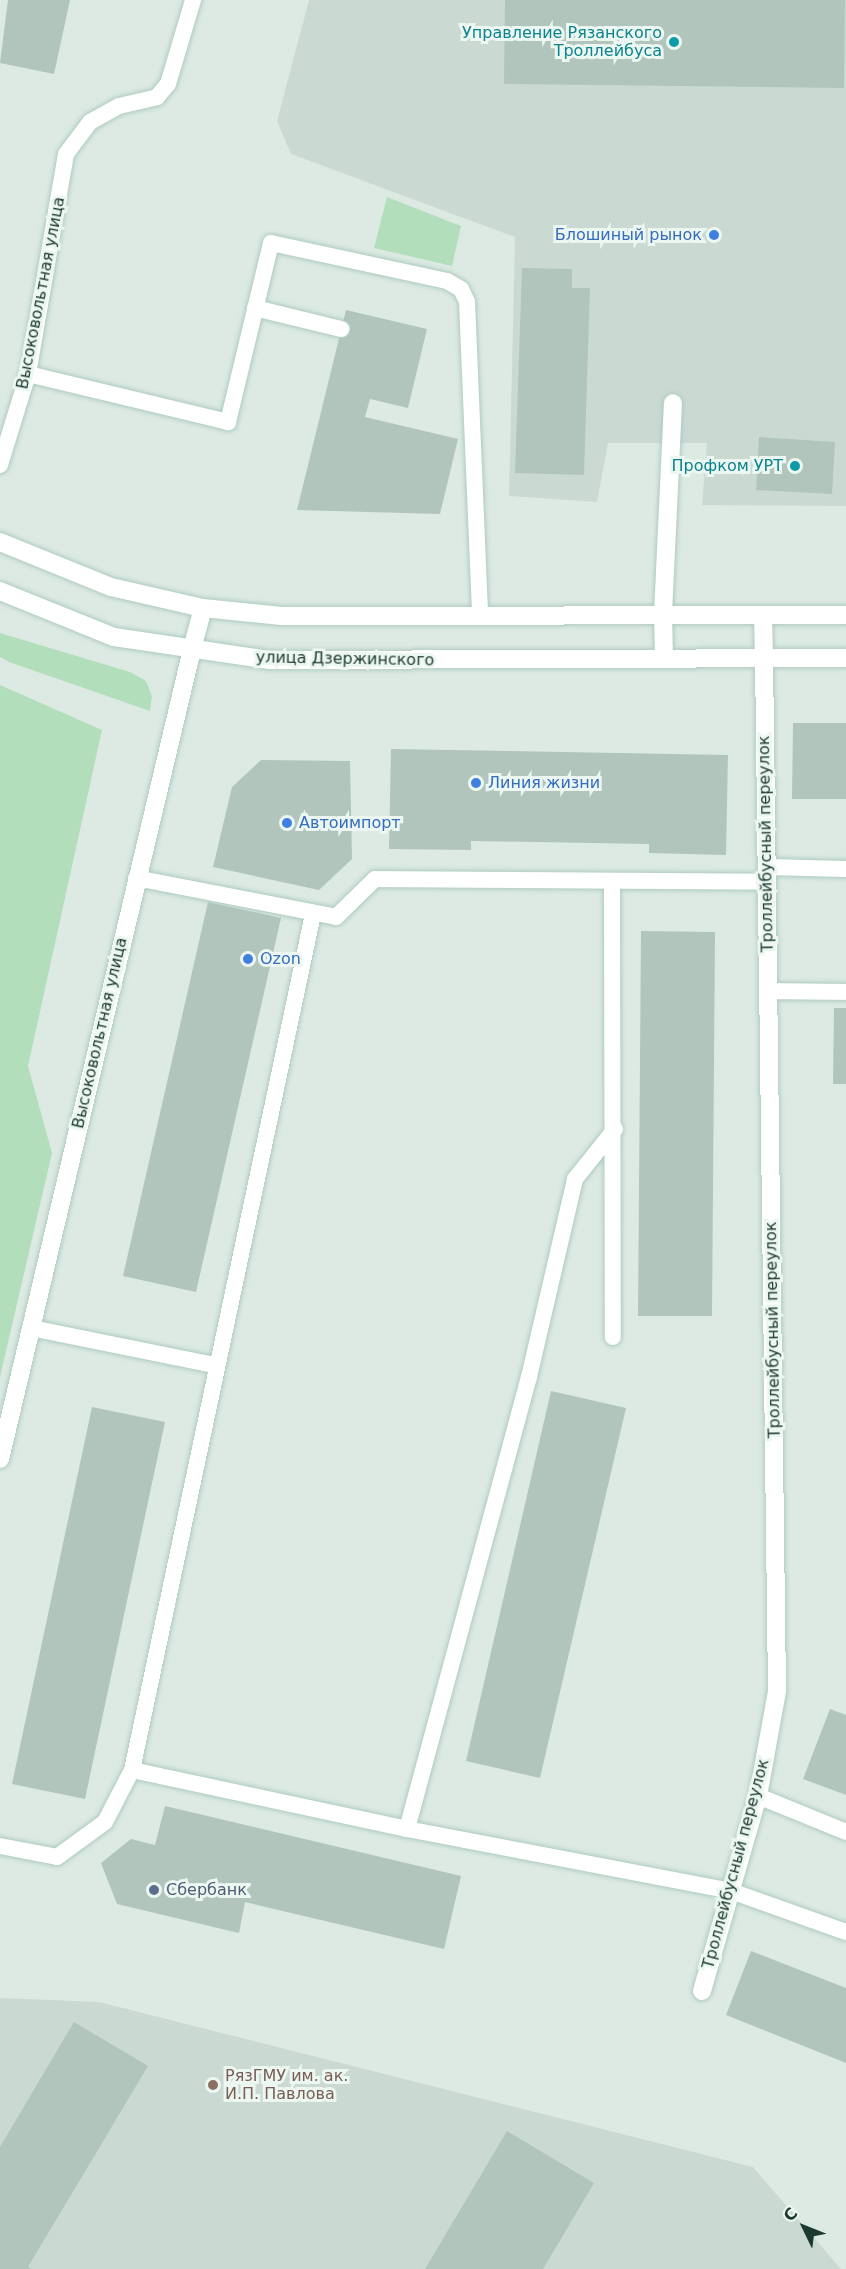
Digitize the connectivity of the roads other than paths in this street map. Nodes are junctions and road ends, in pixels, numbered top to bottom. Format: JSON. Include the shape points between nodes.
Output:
{"nodes":[{"id":1,"x":193,"y":0,"type":"edge"},
{"id":2,"x":255,"y":308,"type":"junction"},
{"id":3,"x":341,"y":329,"type":"dead end"},
{"id":4,"x":28,"y":374,"type":"junction"},
{"id":5,"x":673,"y":402,"type":"dead end"},
{"id":6,"x":0,"y":465,"type":"edge"},
{"id":7,"x":0,"y":542,"type":"edge"},
{"id":8,"x":0,"y":591,"type":"edge"},
{"id":9,"x":203,"y":608,"type":"junction"},
{"id":10,"x":663,"y":614,"type":"junction"},
{"id":11,"x":480,"y":615,"type":"junction"},
{"id":12,"x":763,"y":615,"type":"junction"},
{"id":13,"x":846,"y":615,"type":"edge"},
{"id":14,"x":192,"y":650,"type":"junction"},
{"id":15,"x":664,"y":657,"type":"junction"},
{"id":16,"x":846,"y":658,"type":"edge"},
{"id":17,"x":764,"y":659,"type":"junction"},
{"id":18,"x":846,"y":868,"type":"edge"},
{"id":19,"x":766,"y":874,"type":"junction"},
{"id":20,"x":136,"y":878,"type":"junction"},
{"id":21,"x":612,"y":884,"type":"junction"},
{"id":22,"x":313,"y":914,"type":"junction"},
{"id":23,"x":768,"y":991,"type":"junction"},
{"id":24,"x":846,"y":992,"type":"edge"},
{"id":25,"x":615,"y":1129,"type":"junction"},
{"id":26,"x":31,"y":1328,"type":"junction"},
{"id":27,"x":613,"y":1337,"type":"dead end"},
{"id":28,"x":214,"y":1365,"type":"junction"},
{"id":29,"x":0,"y":1459,"type":"edge"},
{"id":30,"x":132,"y":1770,"type":"junction"},
{"id":31,"x":758,"y":1796,"type":"junction"},
{"id":32,"x":407,"y":1829,"type":"junction"},
{"id":33,"x":846,"y":1832,"type":"edge"},
{"id":34,"x":0,"y":1846,"type":"edge"},
{"id":35,"x":728,"y":1890,"type":"junction"},
{"id":36,"x":846,"y":1932,"type":"edge"},
{"id":37,"x":702,"y":1991,"type":"dead end"}],
"edges":[{"from":1,"to":4,"type":"lane","name":"Высоковольтная улица","via":[[168,84],[157,97],[119,106],[90,122],[66,154]]},
{"from":2,"to":3,"type":"lane"},
{"from":2,"to":4,"type":"lane","via":[[228,422]]},
{"from":2,"to":11,"type":"lane","via":[[271,243],[447,281],[461,289],[467,302]]},
{"from":4,"to":6,"type":"lane","name":"Высоковольтная улица"},
{"from":5,"to":10,"type":"street"},
{"from":7,"to":9,"type":"street","via":[[111,587]]},
{"from":8,"to":14,"type":"street","name":"улица Дзержинского","via":[[114,637]]},
{"from":9,"to":11,"type":"street","via":[[282,616]]},
{"from":9,"to":14,"type":"street","name":"Высоковольтная улица"},
{"from":10,"to":11,"type":"street"},
{"from":10,"to":12,"type":"street"},
{"from":10,"to":15,"type":"street"},
{"from":12,"to":13,"type":"street"},
{"from":12,"to":17,"type":"street"},
{"from":14,"to":15,"type":"street","name":"улица Дзержинского","via":[[270,660]]},
{"from":14,"to":20,"type":"street","name":"Высоковольтная улица"},
{"from":15,"to":17,"type":"street","name":"улица Дзержинского"},
{"from":16,"to":17,"type":"street","name":"улица Дзержинского"},
{"from":17,"to":19,"type":"street","name":"Троллейбусный переулок"},
{"from":18,"to":19,"type":"lane"},
{"from":19,"to":21,"type":"lane"},
{"from":19,"to":23,"type":"street","name":"Троллейбусный переулок"},
{"from":20,"to":22,"type":"lane"},
{"from":20,"to":26,"type":"street","name":"Высоковольтная улица"},
{"from":21,"to":22,"type":"lane","via":[[375,879],[336,917]]},
{"from":21,"to":25,"type":"lane"},
{"from":22,"to":28,"type":"lane"},
{"from":23,"to":24,"type":"lane"},
{"from":23,"to":31,"type":"street","name":"Троллейбусный переулок","via":[[777,1691]]},
{"from":25,"to":27,"type":"lane"},
{"from":25,"to":32,"type":"lane","via":[[575,1179],[529,1377]]},
{"from":26,"to":28,"type":"lane"},
{"from":26,"to":29,"type":"street","name":"Высоковольтная улица"},
{"from":28,"to":30,"type":"lane"},
{"from":30,"to":32,"type":"lane"},
{"from":30,"to":34,"type":"lane","via":[[105,1822],[57,1857]]},
{"from":31,"to":33,"type":"lane"},
{"from":31,"to":35,"type":"street","name":"Троллейбусный переулок"},
{"from":32,"to":35,"type":"lane"},
{"from":35,"to":36,"type":"lane"},
{"from":35,"to":37,"type":"street","name":"Троллейбусный переулок"}]}
